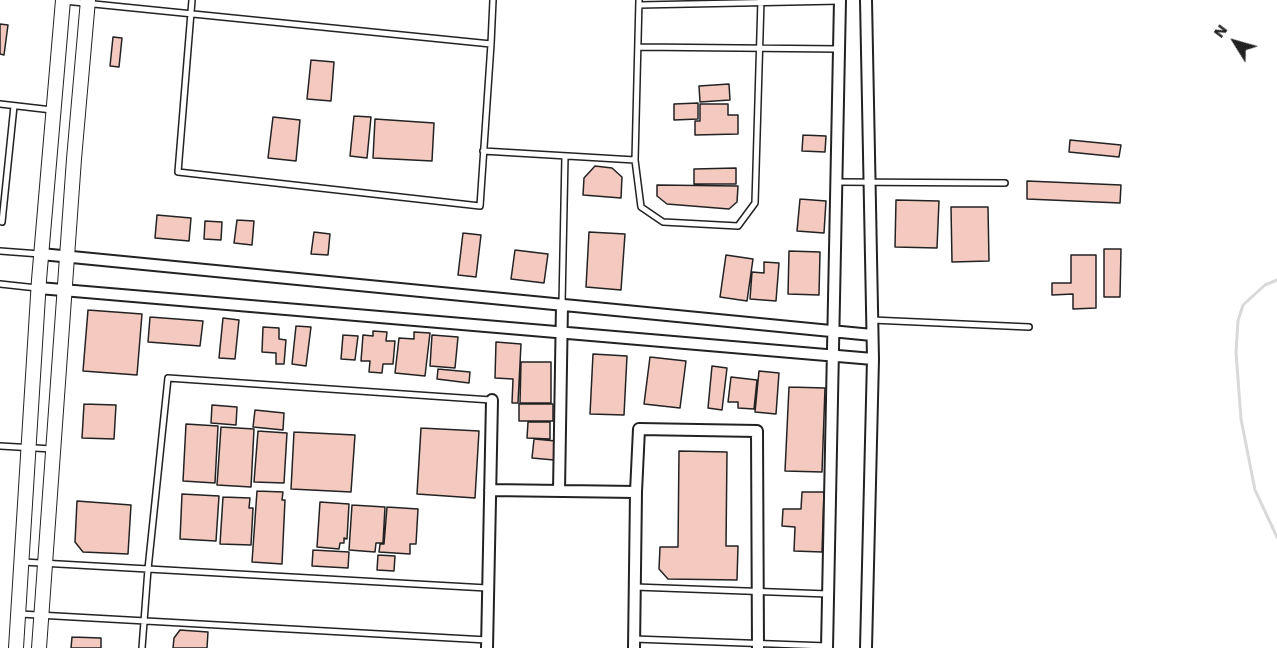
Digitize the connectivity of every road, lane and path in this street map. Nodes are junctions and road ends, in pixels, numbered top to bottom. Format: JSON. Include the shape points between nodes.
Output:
{"nodes":[{"id":1,"x":63,"y":0,"type":"edge"},
{"id":2,"x":192,"y":0,"type":"edge"},
{"id":3,"x":493,"y":0,"type":"edge"},
{"id":4,"x":866,"y":0,"type":"edge"},
{"id":5,"x":87,"y":1,"type":"edge"},
{"id":6,"x":761,"y":1,"type":"edge"},
{"id":7,"x":840,"y":1,"type":"edge"},
{"id":8,"x":639,"y":2,"type":"edge"},
{"id":9,"x":190,"y":13,"type":"junction"},
{"id":10,"x":490,"y":44,"type":"junction"},
{"id":11,"x":638,"y":47,"type":"junction"},
{"id":12,"x":759,"y":48,"type":"junction"},
{"id":13,"x":839,"y":48,"type":"junction"},
{"id":14,"x":0,"y":104,"type":"edge"},
{"id":15,"x":14,"y":106,"type":"junction"},
{"id":16,"x":53,"y":110,"type":"junction"},
{"id":17,"x":483,"y":151,"type":"junction"},
{"id":18,"x":565,"y":156,"type":"junction"},
{"id":19,"x":635,"y":160,"type":"junction"},
{"id":20,"x":836,"y":182,"type":"junction"},
{"id":21,"x":870,"y":182,"type":"junction"},
{"id":22,"x":1005,"y":183,"type":"dead end"},
{"id":23,"x":2,"y":222,"type":"dead end"},
{"id":24,"x":0,"y":251,"type":"edge"},
{"id":25,"x":41,"y":254,"type":"junction"},
{"id":26,"x":68,"y":256,"type":"junction"},
{"id":27,"x":0,"y":284,"type":"edge"},
{"id":28,"x":39,"y":288,"type":"junction"},
{"id":29,"x":65,"y":290,"type":"junction"},
{"id":30,"x":561,"y":304,"type":"junction"},
{"id":31,"x":872,"y":320,"type":"junction"},
{"id":32,"x":1029,"y":327,"type":"dead end"},
{"id":33,"x":833,"y":330,"type":"junction"},
{"id":34,"x":561,"y":333,"type":"junction"},
{"id":35,"x":872,"y":335,"type":"junction"},
{"id":36,"x":833,"y":356,"type":"junction"},
{"id":37,"x":873,"y":359,"type":"junction"},
{"id":38,"x":492,"y":400,"type":"joint"},
{"id":39,"x":0,"y":446,"type":"edge"},
{"id":40,"x":29,"y":448,"type":"junction"},
{"id":41,"x":54,"y":449,"type":"junction"},
{"id":42,"x":490,"y":490,"type":"junction"},
{"id":43,"x":560,"y":490,"type":"junction"},
{"id":44,"x":636,"y":492,"type":"junction"},
{"id":45,"x":22,"y":562,"type":"junction"},
{"id":46,"x":45,"y":563,"type":"junction"},
{"id":47,"x":148,"y":569,"type":"junction"},
{"id":48,"x":635,"y":587,"type":"junction"},
{"id":49,"x":488,"y":588,"type":"junction"},
{"id":50,"x":758,"y":591,"type":"junction"},
{"id":51,"x":828,"y":594,"type":"junction"},
{"id":52,"x":18,"y":614,"type":"junction"},
{"id":53,"x":42,"y":615,"type":"junction"},
{"id":54,"x":144,"y":621,"type":"junction"},
{"id":55,"x":487,"y":644,"type":"edge"},
{"id":56,"x":634,"y":644,"type":"edge"},
{"id":57,"x":758,"y":646,"type":"edge"},
{"id":58,"x":827,"y":647,"type":"edge"},
{"id":59,"x":16,"y":648,"type":"edge"},
{"id":60,"x":39,"y":648,"type":"edge"},
{"id":61,"x":142,"y":648,"type":"edge"},
{"id":62,"x":866,"y":648,"type":"edge"}],
"edges":[{"from":1,"to":5,"type":"lane"},
{"from":1,"to":16,"type":"street"},
{"from":2,"to":9,"type":"lane"},
{"from":3,"to":10,"type":"lane"},
{"from":4,"to":21,"type":"street"},
{"from":5,"to":9,"type":"lane"},
{"from":5,"to":26,"type":"street"},
{"from":6,"to":7,"type":"lane"},
{"from":6,"to":8,"type":"lane"},
{"from":6,"to":12,"type":"lane"},
{"from":7,"to":13,"type":"street"},
{"from":8,"to":11,"type":"lane"},
{"from":9,"to":10,"type":"lane"},
{"from":9,"to":17,"type":"lane","via":[[178,172],[480,206]]},
{"from":10,"to":17,"type":"lane"},
{"from":11,"to":12,"type":"lane"},
{"from":11,"to":19,"type":"lane"},
{"from":12,"to":13,"type":"lane"},
{"from":12,"to":19,"type":"lane","via":[[755,203],[738,226],[663,222],[641,207]]},
{"from":13,"to":20,"type":"street"},
{"from":14,"to":15,"type":"lane"},
{"from":15,"to":16,"type":"lane"},
{"from":15,"to":23,"type":"lane"},
{"from":16,"to":25,"type":"street"},
{"from":17,"to":18,"type":"lane"},
{"from":18,"to":19,"type":"lane"},
{"from":18,"to":30,"type":"lane"},
{"from":20,"to":21,"type":"lane"},
{"from":20,"to":33,"type":"street"},
{"from":21,"to":22,"type":"lane"},
{"from":21,"to":31,"type":"street"},
{"from":24,"to":25,"type":"lane"},
{"from":25,"to":26,"type":"street"},
{"from":25,"to":28,"type":"street"},
{"from":26,"to":29,"type":"street"},
{"from":26,"to":30,"type":"street"},
{"from":27,"to":28,"type":"lane"},
{"from":28,"to":29,"type":"street"},
{"from":28,"to":40,"type":"street"},
{"from":29,"to":34,"type":"street"},
{"from":29,"to":41,"type":"street"},
{"from":30,"to":33,"type":"street"},
{"from":30,"to":34,"type":"street"},
{"from":31,"to":32,"type":"lane"},
{"from":31,"to":35,"type":"street"},
{"from":33,"to":35,"type":"street"},
{"from":33,"to":36,"type":"street"},
{"from":34,"to":36,"type":"street"},
{"from":34,"to":43,"type":"street"},
{"from":35,"to":37,"type":"street"},
{"from":36,"to":37,"type":"street"},
{"from":36,"to":51,"type":"street"},
{"from":37,"to":62,"type":"street"},
{"from":38,"to":42,"type":"street"},
{"from":38,"to":47,"type":"lane","via":[[168,378]]},
{"from":39,"to":40,"type":"lane"},
{"from":40,"to":41,"type":"lane"},
{"from":40,"to":45,"type":"street"},
{"from":41,"to":46,"type":"street"},
{"from":42,"to":43,"type":"street"},
{"from":42,"to":49,"type":"street"},
{"from":43,"to":44,"type":"street"},
{"from":44,"to":48,"type":"street"},
{"from":44,"to":50,"type":"street","via":[[639,429],[758,431]]},
{"from":45,"to":46,"type":"lane"},
{"from":45,"to":52,"type":"street"},
{"from":46,"to":47,"type":"lane"},
{"from":46,"to":53,"type":"street"},
{"from":47,"to":49,"type":"lane"},
{"from":47,"to":54,"type":"lane"},
{"from":48,"to":50,"type":"lane"},
{"from":48,"to":56,"type":"street"},
{"from":49,"to":55,"type":"street"},
{"from":50,"to":51,"type":"lane"},
{"from":50,"to":57,"type":"street"},
{"from":51,"to":58,"type":"street"},
{"from":52,"to":53,"type":"lane"},
{"from":52,"to":59,"type":"street"},
{"from":53,"to":54,"type":"lane"},
{"from":53,"to":60,"type":"street"},
{"from":54,"to":55,"type":"lane"},
{"from":54,"to":61,"type":"lane"},
{"from":56,"to":57,"type":"lane"},
{"from":57,"to":58,"type":"lane"}]}
